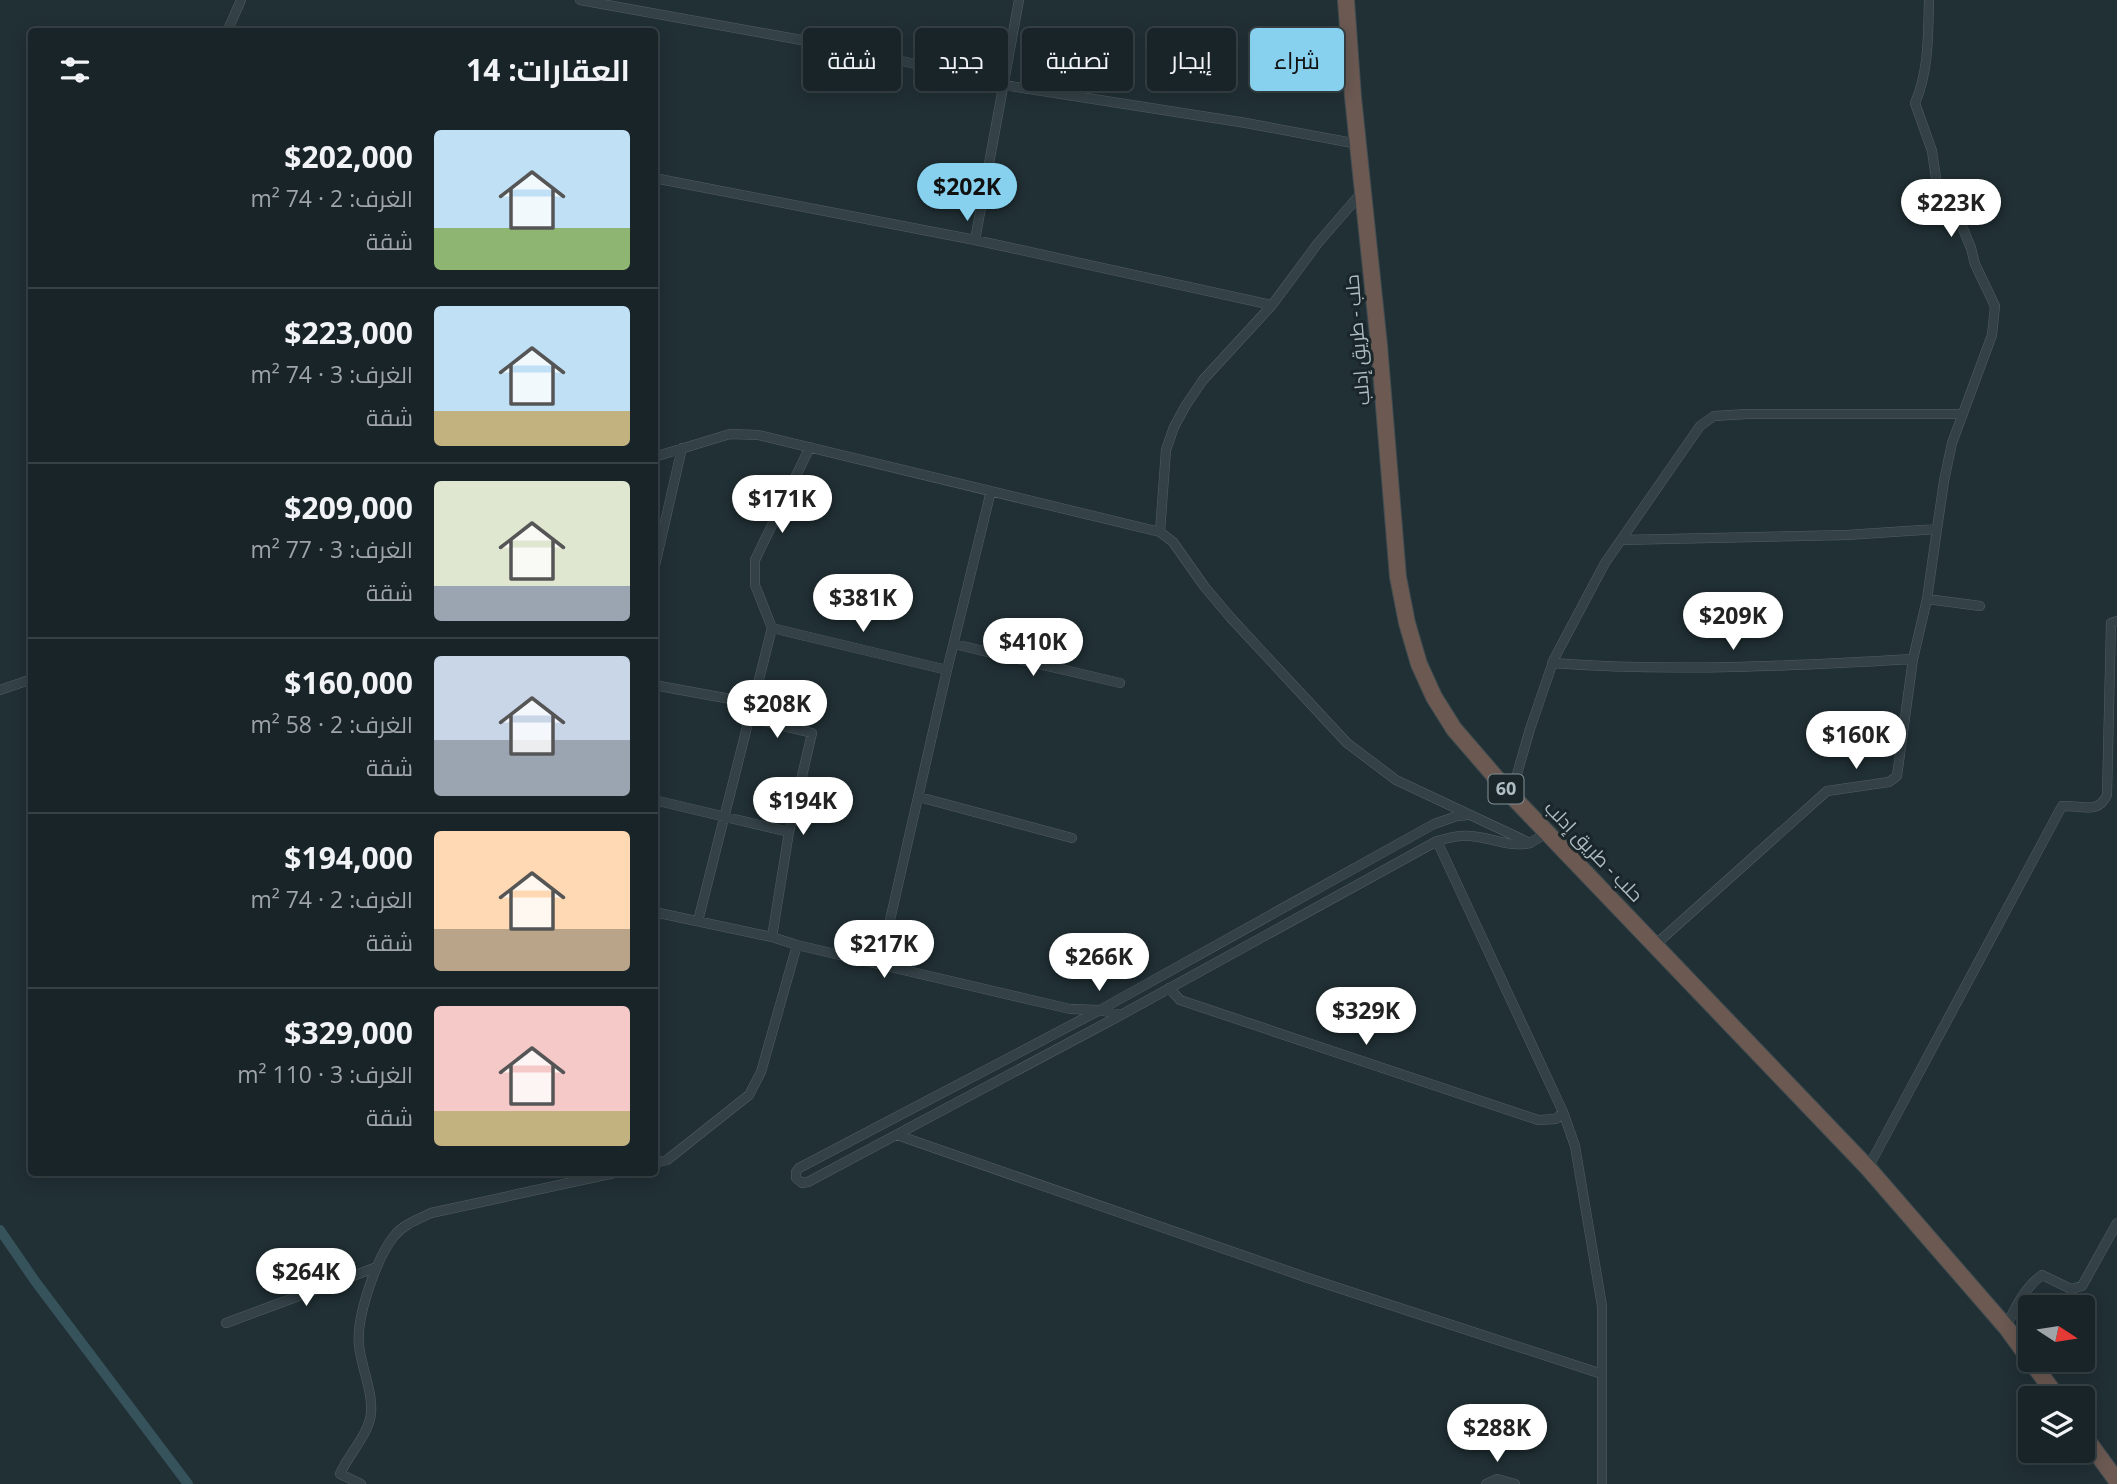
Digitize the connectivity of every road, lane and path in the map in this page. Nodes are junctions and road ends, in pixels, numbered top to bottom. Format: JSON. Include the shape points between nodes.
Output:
{"nodes":[{"id":1,"x":241,"y":0,"type":"edge"},
{"id":2,"x":580,"y":0,"type":"edge"},
{"id":3,"x":1019,"y":0,"type":"edge"},
{"id":4,"x":1346,"y":0,"type":"edge"},
{"id":5,"x":1929,"y":0,"type":"edge"},
{"id":6,"x":229,"y":28,"type":"edge"},
{"id":7,"x":1008,"y":62,"type":"edge"},
{"id":8,"x":915,"y":65,"type":"edge"},
{"id":9,"x":1008,"y":86,"type":"edge"},
{"id":10,"x":1003,"y":91,"type":"edge"},
{"id":11,"x":1358,"y":144,"type":"junction"},
{"id":12,"x":658,"y":179,"type":"edge"},
{"id":13,"x":1363,"y":191,"type":"junction"},
{"id":14,"x":975,"y":240,"type":"junction"},
{"id":15,"x":1272,"y":305,"type":"junction"},
{"id":16,"x":1963,"y":414,"type":"junction"},
{"id":17,"x":810,"y":447,"type":"junction"},
{"id":18,"x":682,"y":448,"type":"junction"},
{"id":19,"x":658,"y":456,"type":"edge"},
{"id":20,"x":991,"y":491,"type":"junction"},
{"id":21,"x":1937,"y":529,"type":"junction"},
{"id":22,"x":1160,"y":531,"type":"junction"},
{"id":23,"x":1621,"y":540,"type":"junction"},
{"id":24,"x":658,"y":553,"type":"edge"},
{"id":25,"x":1927,"y":599,"type":"junction"},
{"id":26,"x":1980,"y":606,"type":"dead end"},
{"id":27,"x":2117,"y":621,"type":"edge"},
{"id":28,"x":772,"y":628,"type":"junction"},
{"id":29,"x":954,"y":643,"type":"junction"},
{"id":30,"x":1913,"y":659,"type":"junction"},
{"id":31,"x":1552,"y":663,"type":"junction"},
{"id":32,"x":947,"y":670,"type":"junction"},
{"id":33,"x":28,"y":680,"type":"edge"},
{"id":34,"x":1120,"y":683,"type":"dead end"},
{"id":35,"x":658,"y":686,"type":"edge"},
{"id":36,"x":0,"y":690,"type":"edge"},
{"id":37,"x":752,"y":703,"type":"junction"},
{"id":38,"x":750,"y":718,"type":"junction"},
{"id":39,"x":1511,"y":795,"type":"junction"},
{"id":40,"x":919,"y":797,"type":"junction"},
{"id":41,"x":658,"y":801,"type":"edge"},
{"id":42,"x":1468,"y":815,"type":"junction"},
{"id":43,"x":724,"y":817,"type":"junction"},
{"id":44,"x":789,"y":832,"type":"junction"},
{"id":45,"x":1546,"y":833,"type":"junction"},
{"id":46,"x":1072,"y":838,"type":"dead end"},
{"id":47,"x":1437,"y":841,"type":"junction"},
{"id":48,"x":1530,"y":843,"type":"junction"},
{"id":49,"x":658,"y":913,"type":"edge"},
{"id":50,"x":698,"y":921,"type":"junction"},
{"id":51,"x":772,"y":937,"type":"junction"},
{"id":52,"x":797,"y":945,"type":"junction"},
{"id":53,"x":1655,"y":945,"type":"junction"},
{"id":54,"x":880,"y":964,"type":"junction"},
{"id":55,"x":1169,"y":988,"type":"junction"},
{"id":56,"x":1100,"y":1010,"type":"junction"},
{"id":57,"x":1121,"y":1015,"type":"junction"},
{"id":58,"x":1563,"y":1112,"type":"junction"},
{"id":59,"x":897,"y":1135,"type":"junction"},
{"id":60,"x":658,"y":1162,"type":"edge"},
{"id":61,"x":1868,"y":1168,"type":"junction"},
{"id":62,"x":601,"y":1176,"type":"edge"},
{"id":63,"x":2117,"y":1223,"type":"edge"},
{"id":64,"x":377,"y":1267,"type":"junction"},
{"id":65,"x":226,"y":1322,"type":"dead end"},
{"id":66,"x":2006,"y":1327,"type":"junction"},
{"id":67,"x":1602,"y":1374,"type":"junction"},
{"id":68,"x":2049,"y":1386,"type":"edge"},
{"id":69,"x":2095,"y":1451,"type":"edge"},
{"id":70,"x":2117,"y":1481,"type":"edge"},
{"id":71,"x":361,"y":1484,"type":"edge"},
{"id":72,"x":1486,"y":1484,"type":"edge"},
{"id":73,"x":1515,"y":1484,"type":"edge"},
{"id":74,"x":1602,"y":1484,"type":"edge"}],
"edges":[{"from":1,"to":6,"type":"street"},
{"from":2,"to":8,"type":"street"},
{"from":3,"to":7,"type":"street"},
{"from":4,"to":11,"type":"highway","name":"حلب - طريق إدلب","number":"60"},
{"from":5,"to":16,"type":"street","via":[[1928,46],[1915,103],[1932,151],[1937,185],[1959,219],[1995,306],[1992,335]]},
{"from":9,"to":11,"type":"street"},
{"from":10,"to":14,"type":"street"},
{"from":11,"to":13,"type":"highway","name":"حلب - طريق إدلب","number":"60"},
{"from":12,"to":14,"type":"street"},
{"from":13,"to":15,"type":"street"},
{"from":13,"to":39,"type":"highway","name":"حلب - طريق إدلب","number":"60","via":[[1398,577],[1407,623],[1434,697],[1454,729]]},
{"from":14,"to":15,"type":"street"},
{"from":15,"to":22,"type":"street","via":[[1203,380],[1174,427],[1166,450]]},
{"from":16,"to":21,"type":"street","via":[[1952,443]]},
{"from":16,"to":23,"type":"street","via":[[1714,416],[1700,426]]},
{"from":17,"to":18,"type":"street","via":[[758,435],[730,434]]},
{"from":17,"to":20,"type":"street"},
{"from":17,"to":28,"type":"street","via":[[755,560],[755,585]]},
{"from":18,"to":19,"type":"street"},
{"from":18,"to":24,"type":"street"},
{"from":20,"to":22,"type":"street"},
{"from":20,"to":29,"type":"street"},
{"from":21,"to":23,"type":"street"},
{"from":21,"to":25,"type":"street"},
{"from":22,"to":42,"type":"street","via":[[1230,617],[1347,743],[1396,780]]},
{"from":23,"to":31,"type":"street"},
{"from":25,"to":26,"type":"street"},
{"from":25,"to":30,"type":"street"},
{"from":27,"to":61,"type":"street","via":[[2111,622],[2104,801],[2095,808],[2062,806]]},
{"from":28,"to":32,"type":"street"},
{"from":28,"to":37,"type":"street"},
{"from":29,"to":32,"type":"street"},
{"from":29,"to":34,"type":"street"},
{"from":30,"to":31,"type":"street","via":[[1696,668]]},
{"from":30,"to":53,"type":"street","via":[[1898,776],[1889,782],[1827,790]]},
{"from":31,"to":39,"type":"street"},
{"from":32,"to":40,"type":"street"},
{"from":33,"to":36,"type":"street"},
{"from":35,"to":37,"type":"street"},
{"from":37,"to":38,"type":"street"},
{"from":38,"to":43,"type":"street"},
{"from":38,"to":44,"type":"street","via":[[812,733]]},
{"from":39,"to":45,"type":"highway","name":"حلب - طريق إدلب","number":"60"},
{"from":40,"to":46,"type":"street"},
{"from":40,"to":54,"type":"street"},
{"from":41,"to":43,"type":"street"},
{"from":42,"to":48,"type":"street"},
{"from":42,"to":56,"type":"street","via":[[1434,824]]},
{"from":43,"to":44,"type":"street"},
{"from":43,"to":50,"type":"street"},
{"from":44,"to":51,"type":"street"},
{"from":45,"to":48,"type":"street"},
{"from":45,"to":53,"type":"highway","name":"حلب - طريق إدلب","number":"60"},
{"from":47,"to":48,"type":"street","via":[[1464,835]]},
{"from":47,"to":55,"type":"street"},
{"from":47,"to":58,"type":"street"},
{"from":49,"to":50,"type":"street"},
{"from":50,"to":51,"type":"street"},
{"from":51,"to":52,"type":"street"},
{"from":52,"to":54,"type":"street"},
{"from":52,"to":60,"type":"street","via":[[761,1072],[749,1095],[667,1160]]},
{"from":53,"to":61,"type":"highway","name":"حلب - طريق إدلب","number":"60"},
{"from":54,"to":56,"type":"street","via":[[1070,1009]]},
{"from":55,"to":57,"type":"street"},
{"from":55,"to":58,"type":"street","via":[[1180,1000],[1538,1120],[1556,1119]]},
{"from":56,"to":57,"type":"street"},
{"from":56,"to":59,"type":"street","via":[[799,1168],[796,1178],[808,1182]]},
{"from":57,"to":59,"type":"street"},
{"from":58,"to":67,"type":"street","via":[[1575,1146],[1601,1292]]},
{"from":59,"to":67,"type":"street"},
{"from":61,"to":66,"type":"highway","name":"حلب - طريق إدلب","number":"60"},
{"from":62,"to":64,"type":"street","via":[[431,1213],[397,1233]]},
{"from":63,"to":66,"type":"street","via":[[2082,1286],[2071,1289],[2042,1275],[2018,1301]]},
{"from":64,"to":65,"type":"street"},
{"from":64,"to":71,"type":"street","via":[[359,1329],[372,1410],[369,1427],[340,1474]]},
{"from":66,"to":68,"type":"highway","name":"حلب - طريق إدلب","number":"60"},
{"from":67,"to":74,"type":"street"},
{"from":69,"to":70,"type":"highway"},
{"from":72,"to":73,"type":"street","via":[[1497,1479]]}]}
